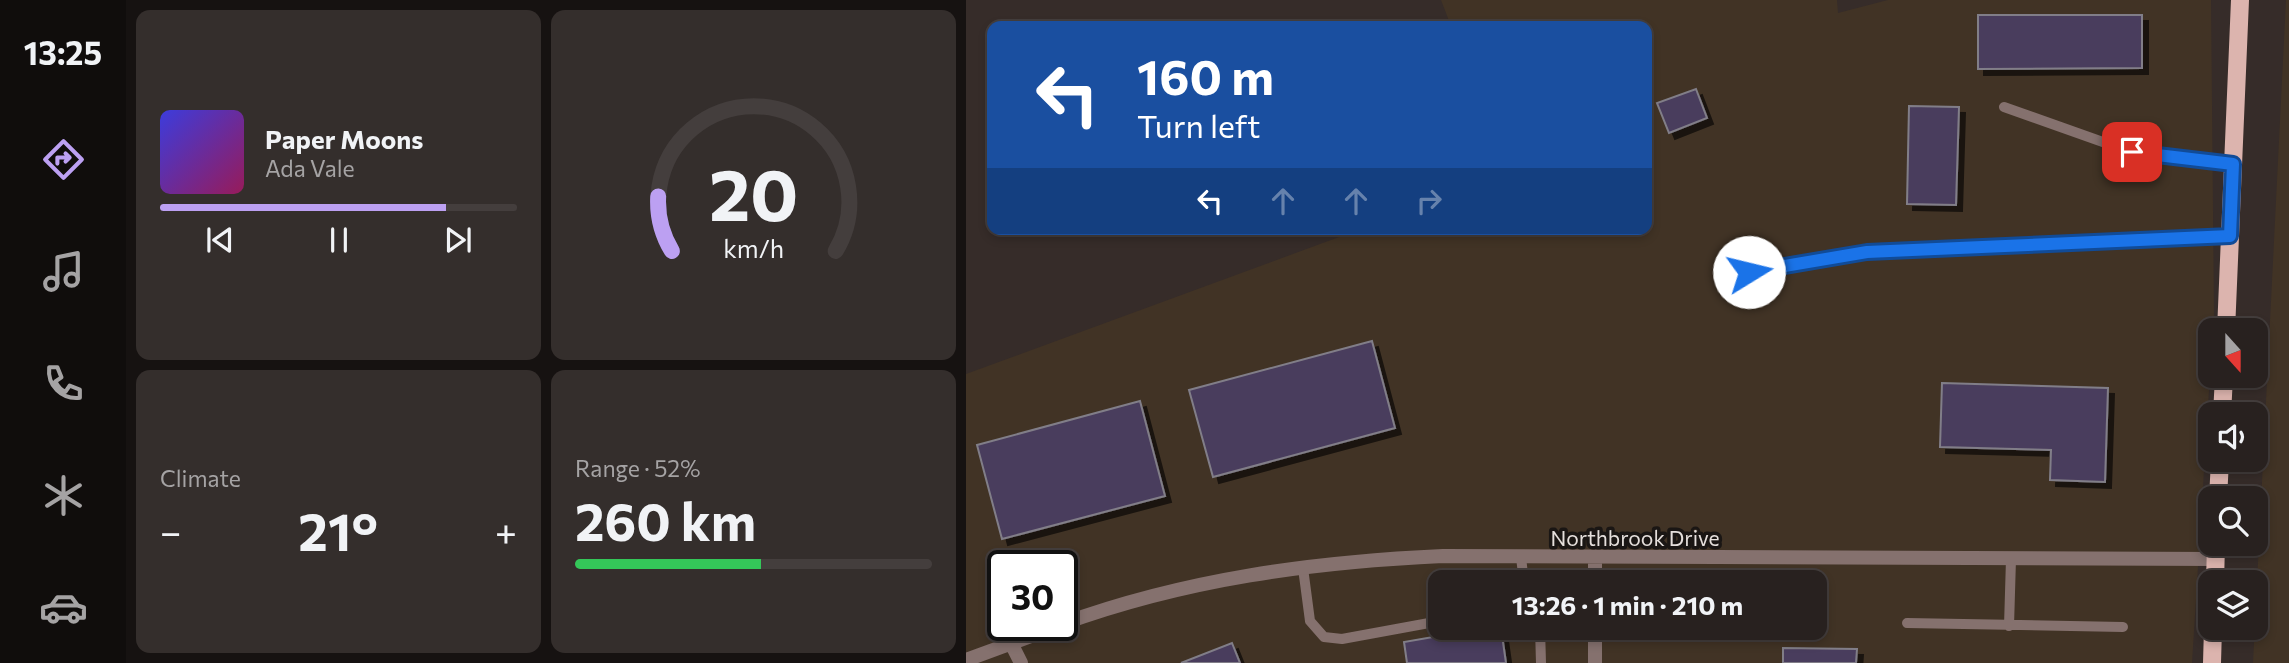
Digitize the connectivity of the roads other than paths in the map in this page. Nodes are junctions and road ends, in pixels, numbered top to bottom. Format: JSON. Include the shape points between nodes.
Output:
{"nodes":[{"id":1,"x":2241,"y":0,"type":"edge"},
{"id":2,"x":2004,"y":107,"type":"dead end"},
{"id":3,"x":2233,"y":164,"type":"junction"},
{"id":4,"x":2230,"y":236,"type":"junction"},
{"id":5,"x":1749,"y":272,"type":"dead end"},
{"id":6,"x":2227,"y":318,"type":"edge"},
{"id":7,"x":2198,"y":553,"type":"edge"},
{"id":8,"x":1521,"y":557,"type":"junction"},
{"id":9,"x":1595,"y":558,"type":"junction"},
{"id":10,"x":2011,"y":559,"type":"junction"},
{"id":11,"x":1303,"y":568,"type":"junction"},
{"id":12,"x":1522,"y":570,"type":"edge"},
{"id":13,"x":1595,"y":570,"type":"edge"},
{"id":14,"x":1078,"y":619,"type":"edge"},
{"id":15,"x":1906,"y":622,"type":"dead end"},
{"id":16,"x":1428,"y":623,"type":"edge"},
{"id":17,"x":2008,"y":626,"type":"junction"},
{"id":18,"x":2123,"y":627,"type":"dead end"},
{"id":19,"x":1540,"y":640,"type":"edge"},
{"id":20,"x":1595,"y":640,"type":"edge"},
{"id":21,"x":2213,"y":640,"type":"edge"},
{"id":22,"x":1017,"y":641,"type":"edge"},
{"id":23,"x":1012,"y":643,"type":"junction"},
{"id":24,"x":967,"y":658,"type":"edge"},
{"id":25,"x":1021,"y":663,"type":"edge"},
{"id":26,"x":1541,"y":663,"type":"edge"},
{"id":27,"x":1595,"y":663,"type":"edge"},
{"id":28,"x":2212,"y":663,"type":"edge"}],
"edges":[{"from":1,"to":3,"type":"main road"},
{"from":2,"to":3,"type":"lane","via":[[2132,152]]},
{"from":3,"to":4,"type":"main road"},
{"from":4,"to":5,"type":"street","via":[[1867,252]]},
{"from":4,"to":6,"type":"main road"},
{"from":7,"to":10,"type":"street","name":"Northbrook Drive"},
{"from":8,"to":9,"type":"street","name":"Northbrook Drive"},
{"from":8,"to":11,"type":"street","name":"Northbrook Drive","via":[[1373,559]]},
{"from":8,"to":12,"type":"lane"},
{"from":9,"to":10,"type":"street","name":"Northbrook Drive"},
{"from":9,"to":13,"type":"street"},
{"from":10,"to":17,"type":"lane"},
{"from":11,"to":14,"type":"street","name":"Northbrook Drive","via":[[1173,589]]},
{"from":11,"to":16,"type":"lane","via":[[1310,621],[1324,637],[1342,639]]},
{"from":15,"to":17,"type":"lane"},
{"from":17,"to":18,"type":"lane"},
{"from":19,"to":26,"type":"lane"},
{"from":20,"to":27,"type":"street"},
{"from":21,"to":28,"type":"main road"},
{"from":22,"to":23,"type":"street","name":"Northbrook Drive"},
{"from":23,"to":24,"type":"street","name":"Northbrook Drive"},
{"from":23,"to":25,"type":"street"}]}
